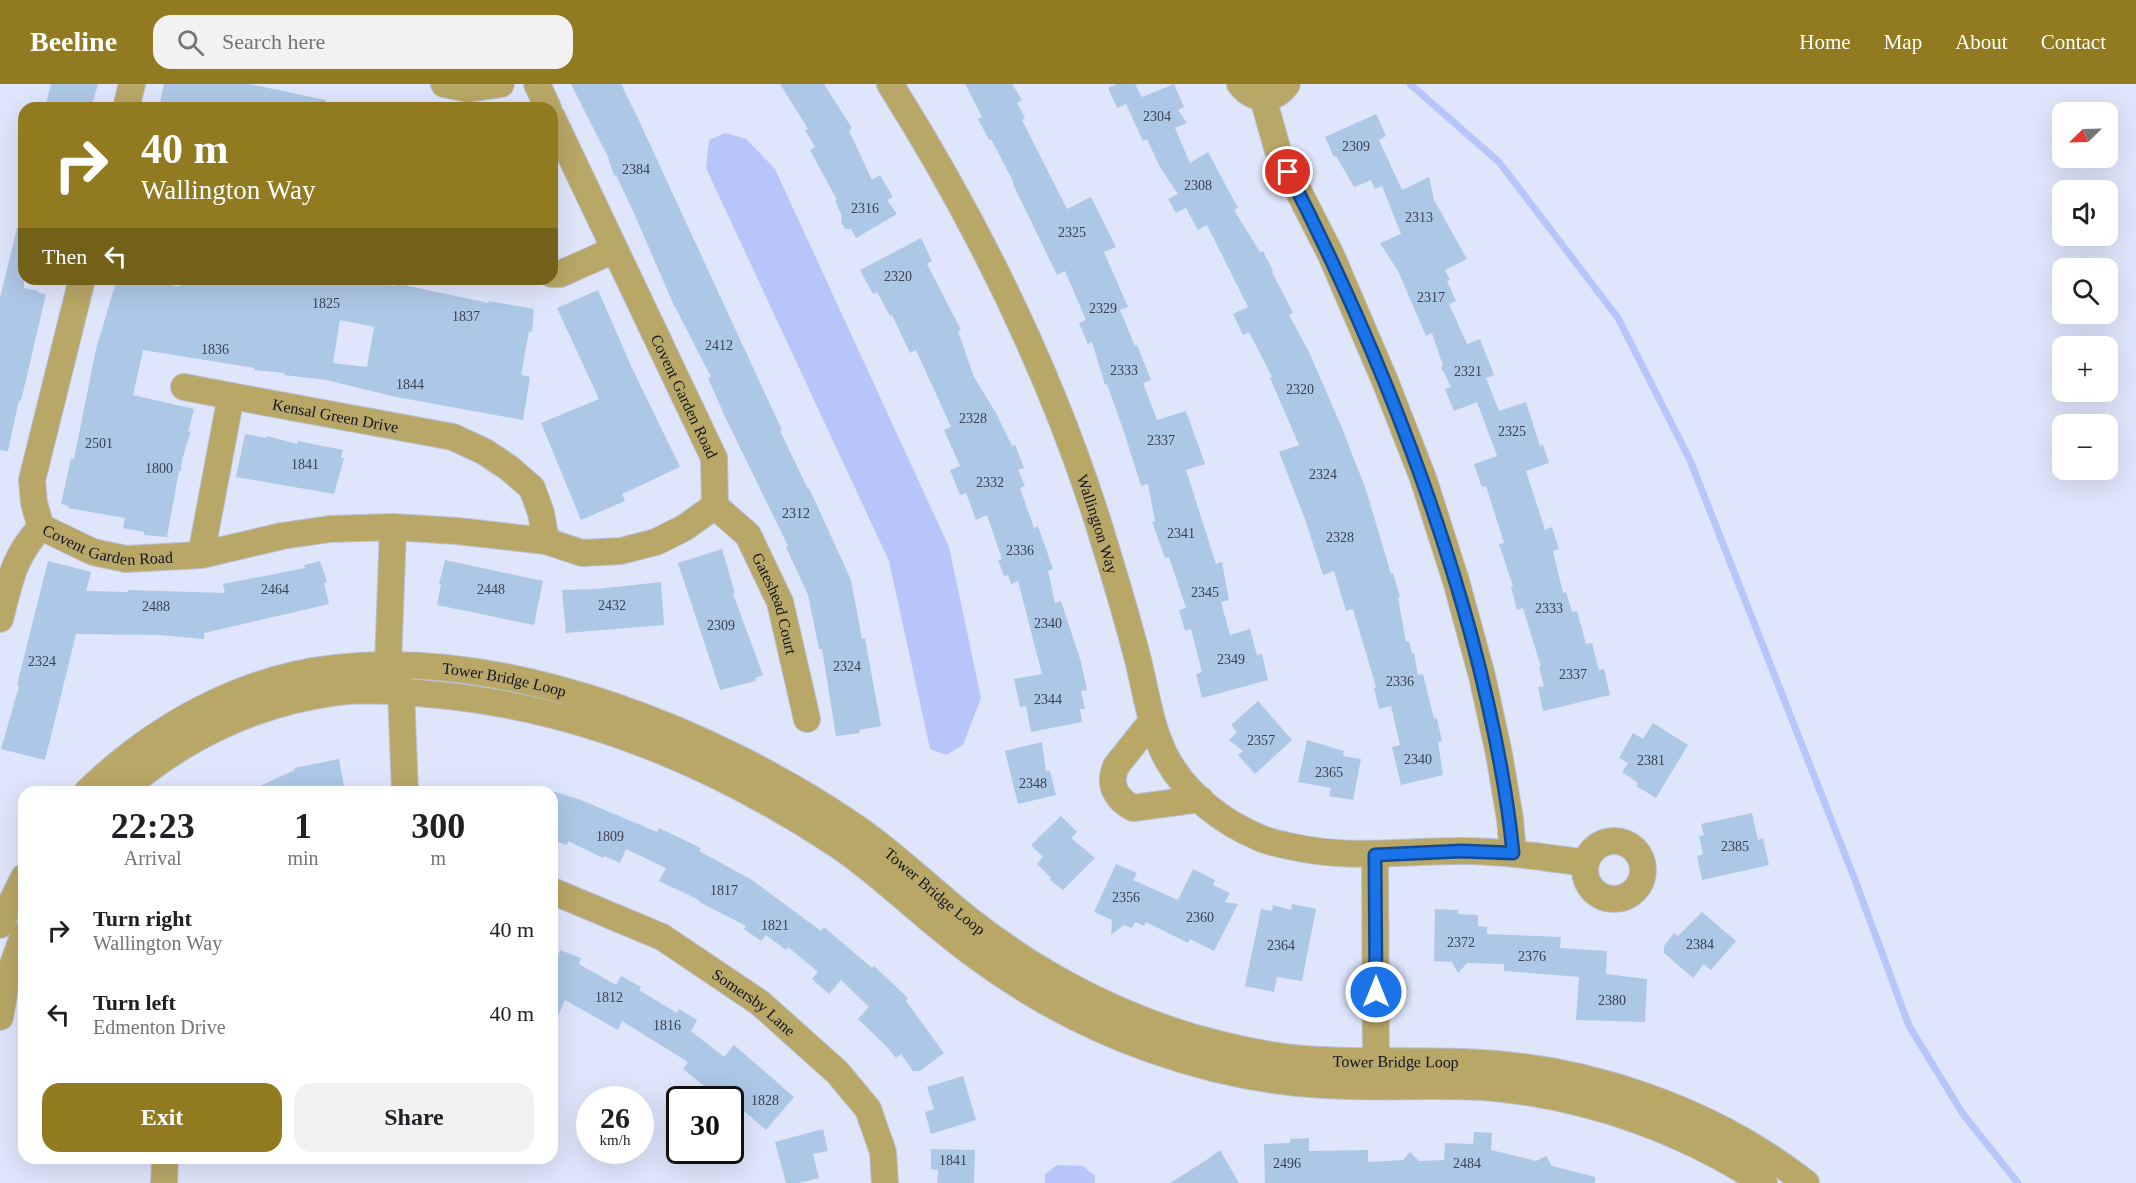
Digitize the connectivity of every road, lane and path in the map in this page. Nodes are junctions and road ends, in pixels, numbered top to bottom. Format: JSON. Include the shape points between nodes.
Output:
{"nodes":[{"id":1,"x":132,"y":84,"type":"edge"},
{"id":2,"x":444,"y":84,"type":"edge"},
{"id":3,"x":501,"y":84,"type":"edge"},
{"id":4,"x":537,"y":84,"type":"edge"},
{"id":5,"x":890,"y":84,"type":"edge"},
{"id":6,"x":1240,"y":84,"type":"edge"},
{"id":7,"x":1287,"y":84,"type":"edge"},
{"id":8,"x":1263,"y":98,"type":"junction"},
{"id":9,"x":128,"y":102,"type":"edge"},
{"id":10,"x":545,"y":102,"type":"edge"},
{"id":11,"x":558,"y":130,"type":"edge"},
{"id":12,"x":614,"y":250,"type":"junction"},
{"id":13,"x":558,"y":274,"type":"edge"},
{"id":14,"x":81,"y":285,"type":"edge"},
{"id":15,"x":184,"y":387,"type":"dead end"},
{"id":16,"x":231,"y":396,"type":"junction"},
{"id":17,"x":715,"y":506,"type":"junction"},
{"id":18,"x":41,"y":527,"type":"junction"},
{"id":19,"x":393,"y":527,"type":"junction"},
{"id":20,"x":546,"y":541,"type":"junction"},
{"id":21,"x":201,"y":555,"type":"junction"},
{"id":22,"x":0,"y":619,"type":"edge"},
{"id":23,"x":388,"y":664,"type":"junction"},
{"id":24,"x":401,"y":692,"type":"junction"},
{"id":25,"x":807,"y":718,"type":"dead end"},
{"id":26,"x":1152,"y":721,"type":"junction"},
{"id":27,"x":94,"y":786,"type":"edge"},
{"id":28,"x":128,"y":786,"type":"edge"},
{"id":29,"x":405,"y":786,"type":"edge"},
{"id":30,"x":1200,"y":800,"type":"junction"},
{"id":31,"x":1513,"y":853,"type":"junction"},
{"id":32,"x":1375,"y":855,"type":"junction"},
{"id":33,"x":1585,"y":863,"type":"dead end"},
{"id":34,"x":18,"y":889,"type":"edge"},
{"id":35,"x":558,"y":894,"type":"edge"},
{"id":36,"x":0,"y":926,"type":"edge"},
{"id":37,"x":18,"y":950,"type":"edge"},
{"id":38,"x":0,"y":1017,"type":"edge"},
{"id":39,"x":1377,"y":1060,"type":"junction"},
{"id":40,"x":1376,"y":1086,"type":"junction"},
{"id":41,"x":165,"y":1164,"type":"edge"},
{"id":42,"x":164,"y":1183,"type":"edge"},
{"id":43,"x":885,"y":1183,"type":"edge"},
{"id":44,"x":1764,"y":1183,"type":"edge"},
{"id":45,"x":1806,"y":1183,"type":"edge"}],
"edges":[{"from":1,"to":9,"type":"street"},
{"from":2,"to":3,"type":"street","via":[[468,88]]},
{"from":4,"to":10,"type":"street"},
{"from":5,"to":26,"type":"street","name":"Wallington Way","via":[[976,233],[1064,426],[1130,628]]},
{"from":6,"to":8,"type":"street","via":[[1247,92]]},
{"from":7,"to":8,"type":"street","via":[[1280,92]]},
{"from":8,"to":31,"type":"street","via":[[1278,151],[1330,255],[1423,478],[1482,676],[1501,765]]},
{"from":11,"to":12,"type":"street","name":"Covent Garden Road"},
{"from":12,"to":13,"type":"street"},
{"from":12,"to":17,"type":"street","name":"Covent Garden Road","via":[[714,458]]},
{"from":14,"to":18,"type":"street","name":"Covent Garden Road","via":[[32,480]]},
{"from":15,"to":16,"type":"street","name":"Kensal Green Drive"},
{"from":16,"to":20,"type":"street","name":"Kensal Green Drive","via":[[464,442],[532,488]]},
{"from":16,"to":21,"type":"street"},
{"from":17,"to":20,"type":"street","name":"Covent Garden Road","via":[[656,542],[621,551],[582,553]]},
{"from":17,"to":25,"type":"street","name":"Gateshead Court","via":[[748,535],[780,602]]},
{"from":18,"to":21,"type":"street","name":"Covent Garden Road","via":[[93,552],[126,559]]},
{"from":18,"to":22,"type":"street","via":[[16,561]]},
{"from":19,"to":20,"type":"street","name":"Covent Garden Road"},
{"from":19,"to":21,"type":"street","name":"Covent Garden Road","via":[[330,529]]},
{"from":19,"to":23,"type":"street"},
{"from":23,"to":24,"type":"street"},
{"from":23,"to":27,"type":"street","name":"Tower Bridge Loop","via":[[305,673],[220,700],[169,726]]},
{"from":23,"to":39,"type":"street","name":"Tower Bridge Loop","via":[[522,681],[606,704],[703,740],[774,776],[859,830],[964,916],[1034,966],[1087,996],[1140,1019],[1240,1049],[1305,1059]]},
{"from":24,"to":28,"type":"street","name":"Tower Bridge Loop","via":[[318,695],[249,714],[185,744]]},
{"from":24,"to":29,"type":"street"},
{"from":24,"to":40,"type":"street","name":"Tower Bridge Loop","via":[[462,697],[557,716],[661,751],[720,777],[841,848],[1025,990],[1106,1032],[1236,1074],[1326,1086]]},
{"from":26,"to":30,"type":"street","name":"Wallington Way","via":[[1168,760]]},
{"from":26,"to":30,"type":"street","via":[[1116,766],[1113,786],[1117,797],[1133,808]]},
{"from":30,"to":32,"type":"street","name":"Wallington Way","via":[[1237,828],[1264,840],[1329,853]]},
{"from":31,"to":32,"type":"street","name":"Wallington Way"},
{"from":31,"to":33,"type":"street","name":"Wallington Way"},
{"from":32,"to":39,"type":"street"},
{"from":34,"to":36,"type":"street"},
{"from":35,"to":43,"type":"street","name":"Somersby Lane","via":[[662,938],[760,1003],[837,1072],[868,1109],[883,1152]]},
{"from":37,"to":38,"type":"street","via":[[6,983]]},
{"from":39,"to":40,"type":"street"},
{"from":39,"to":45,"type":"street","name":"Tower Bridge Loop","via":[[1501,1064],[1634,1092],[1686,1112],[1746,1143]]},
{"from":40,"to":44,"type":"street","name":"Tower Bridge Loop","via":[[1492,1088],[1598,1107],[1697,1145]]},
{"from":41,"to":42,"type":"street"}]}
